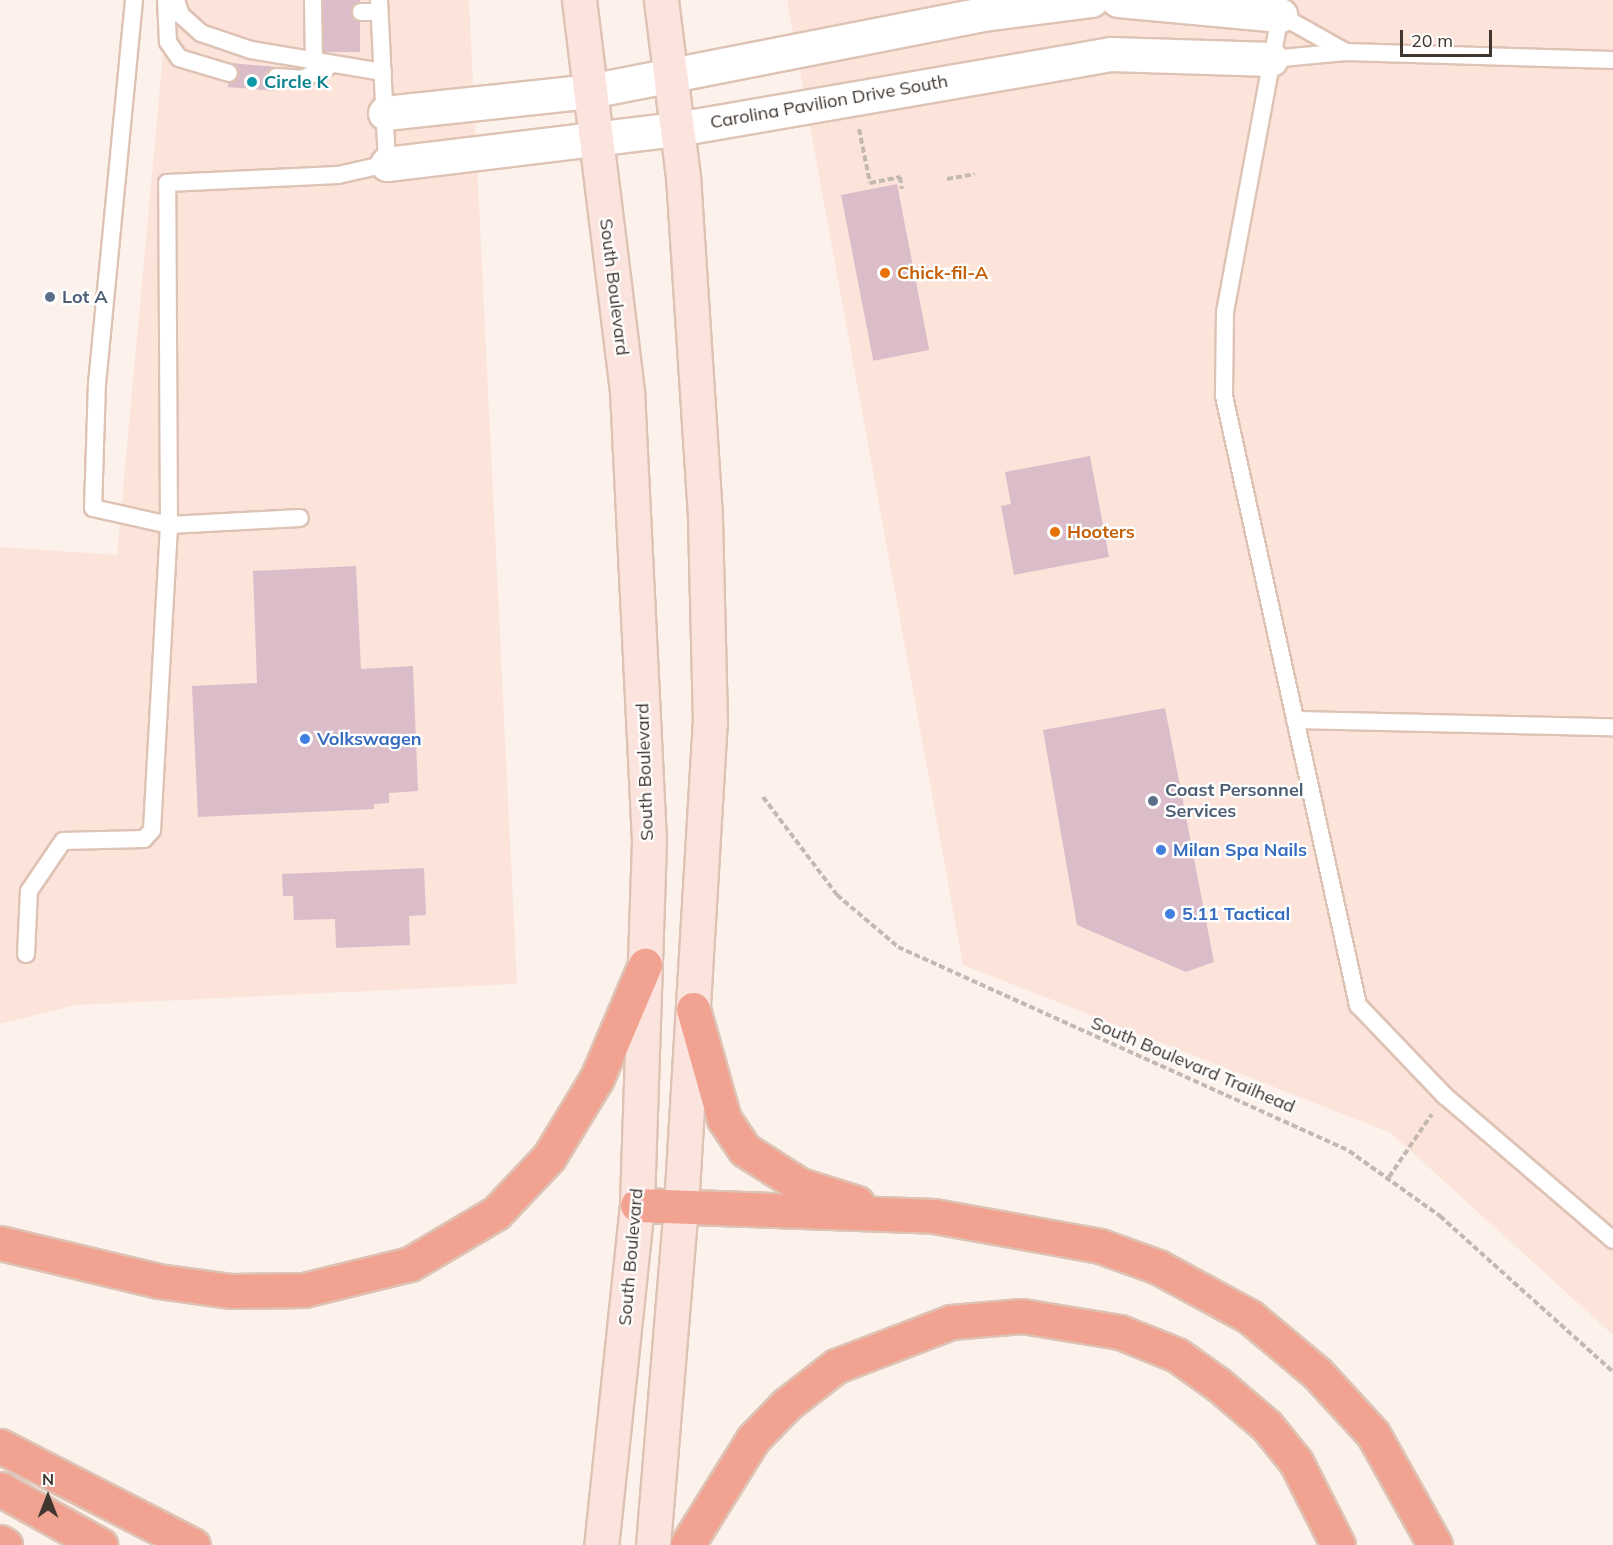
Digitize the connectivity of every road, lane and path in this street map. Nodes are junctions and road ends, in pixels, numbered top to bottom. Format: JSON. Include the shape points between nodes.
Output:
{"nodes":[{"id":1,"x":134,"y":0,"type":"edge"},
{"id":2,"x":166,"y":0,"type":"edge"},
{"id":3,"x":176,"y":0,"type":"edge"},
{"id":4,"x":579,"y":0,"type":"edge"},
{"id":5,"x":662,"y":0,"type":"edge"},
{"id":6,"x":1091,"y":0,"type":"edge"},
{"id":7,"x":1118,"y":0,"type":"edge"},
{"id":8,"x":379,"y":6,"type":"edge"},
{"id":9,"x":315,"y":8,"type":"edge"},
{"id":10,"x":1281,"y":8,"type":"edge"},
{"id":11,"x":361,"y":12,"type":"dead end"},
{"id":12,"x":1346,"y":52,"type":"junction"},
{"id":13,"x":1271,"y":59,"type":"junction"},
{"id":14,"x":1613,"y":60,"type":"edge"},
{"id":15,"x":321,"y":65,"type":"junction"},
{"id":16,"x":383,"y":72,"type":"junction"},
{"id":17,"x":229,"y":73,"type":"dead end"},
{"id":18,"x":671,"y":76,"type":"junction"},
{"id":19,"x":276,"y":77,"type":"dead end"},
{"id":20,"x":590,"y":91,"type":"junction"},
{"id":21,"x":385,"y":112,"type":"junction"},
{"id":22,"x":857,"y":121,"type":"dead end"},
{"id":23,"x":677,"y":129,"type":"junction"},
{"id":24,"x":596,"y":138,"type":"junction"},
{"id":25,"x":387,"y":164,"type":"junction"},
{"id":26,"x":975,"y":174,"type":"dead end"},
{"id":27,"x":947,"y":179,"type":"dead end"},
{"id":28,"x":902,"y":189,"type":"dead end"},
{"id":29,"x":300,"y":518,"type":"dead end"},
{"id":30,"x":169,"y":525,"type":"junction"},
{"id":31,"x":1295,"y":720,"type":"junction"},
{"id":32,"x":1613,"y":727,"type":"edge"},
{"id":33,"x":763,"y":797,"type":"dead end"},
{"id":34,"x":26,"y":954,"type":"dead end"},
{"id":35,"x":645,"y":965,"type":"junction"},
{"id":36,"x":693,"y":1009,"type":"junction"},
{"id":37,"x":1430,"y":1117,"type":"dead end"},
{"id":38,"x":1389,"y":1177,"type":"junction"},
{"id":39,"x":636,"y":1205,"type":"junction"},
{"id":40,"x":681,"y":1207,"type":"junction"},
{"id":41,"x":899,"y":1215,"type":"junction"},
{"id":42,"x":1613,"y":1240,"type":"edge"},
{"id":43,"x":0,"y":1243,"type":"edge"},
{"id":44,"x":1613,"y":1372,"type":"edge"},
{"id":45,"x":0,"y":1446,"type":"edge"},
{"id":46,"x":0,"y":1489,"type":"edge"},
{"id":47,"x":0,"y":1542,"type":"edge"},
{"id":48,"x":5,"y":1545,"type":"edge"},
{"id":49,"x":100,"y":1545,"type":"edge"},
{"id":50,"x":193,"y":1545,"type":"edge"},
{"id":51,"x":601,"y":1545,"type":"edge"},
{"id":52,"x":653,"y":1545,"type":"edge"},
{"id":53,"x":687,"y":1545,"type":"edge"},
{"id":54,"x":1338,"y":1545,"type":"edge"},
{"id":55,"x":1435,"y":1545,"type":"edge"}],
"edges":[{"from":1,"to":30,"type":"lane","via":[[97,382],[93,508]]},
{"from":2,"to":17,"type":"lane","via":[[168,42],[178,58]]},
{"from":3,"to":15,"type":"lane","via":[[182,15],[201,33]]},
{"from":4,"to":20,"type":"main road","name":"South Boulevard"},
{"from":5,"to":18,"type":"main road"},
{"from":6,"to":18,"type":"street","via":[[982,14]]},
{"from":7,"to":10,"type":"street"},
{"from":8,"to":11,"type":"lane"},
{"from":8,"to":16,"type":"lane"},
{"from":9,"to":15,"type":"lane"},
{"from":10,"to":12,"type":"lane"},
{"from":10,"to":13,"type":"lane"},
{"from":12,"to":13,"type":"lane"},
{"from":12,"to":14,"type":"lane"},
{"from":13,"to":23,"type":"street","name":"Carolina Pavilion Drive South","via":[[1111,54]]},
{"from":13,"to":31,"type":"lane","via":[[1225,312],[1224,396]]},
{"from":15,"to":16,"type":"lane"},
{"from":15,"to":19,"type":"lane","via":[[302,79]]},
{"from":16,"to":21,"type":"lane"},
{"from":18,"to":20,"type":"street"},
{"from":18,"to":23,"type":"main road"},
{"from":20,"to":21,"type":"street"},
{"from":20,"to":24,"type":"main road","name":"South Boulevard"},
{"from":21,"to":25,"type":"lane"},
{"from":22,"to":28,"type":"path","via":[[870,183],[900,177]]},
{"from":23,"to":24,"type":"street","name":"Carolina Pavilion Drive South"},
{"from":23,"to":36,"type":"main road","via":[[705,516],[710,723]]},
{"from":24,"to":25,"type":"street","name":"Carolina Pavilion Drive South"},
{"from":24,"to":35,"type":"main road","name":"South Boulevard","via":[[633,468],[649,841]]},
{"from":25,"to":30,"type":"lane","via":[[338,175],[167,183]]},
{"from":26,"to":27,"type":"path"},
{"from":29,"to":30,"type":"lane"},
{"from":30,"to":34,"type":"lane","via":[[152,830],[144,839],[63,841],[29,891]]},
{"from":31,"to":32,"type":"lane"},
{"from":31,"to":42,"type":"lane","via":[[1358,1005],[1445,1096]]},
{"from":33,"to":38,"type":"path","name":"South Boulevard Trailhead","via":[[837,895],[920,961],[1259,1106]]},
{"from":35,"to":39,"type":"main road","name":"South Boulevard"},
{"from":35,"to":43,"type":"highway","via":[[597,1078],[549,1157],[496,1213],[410,1263],[304,1290],[231,1291],[158,1281]]},
{"from":36,"to":40,"type":"main road"},
{"from":36,"to":41,"type":"highway","via":[[724,1119],[751,1157],[800,1185]]},
{"from":37,"to":38,"type":"path"},
{"from":38,"to":44,"type":"path","name":"South Boulevard Trailhead"},
{"from":39,"to":40,"type":"highway"},
{"from":39,"to":51,"type":"main road","name":"South Boulevard"},
{"from":40,"to":41,"type":"highway"},
{"from":40,"to":52,"type":"main road"},
{"from":41,"to":55,"type":"highway","via":[[945,1218],[1100,1246],[1204,1288],[1250,1317],[1317,1373],[1373,1434]]},
{"from":45,"to":50,"type":"highway"},
{"from":46,"to":49,"type":"highway"},
{"from":47,"to":48,"type":"highway"},
{"from":53,"to":54,"type":"highway","via":[[753,1440],[787,1404],[836,1366],[951,1322],[1022,1316],[1120,1332],[1177,1355],[1267,1426],[1296,1462]]}]}
